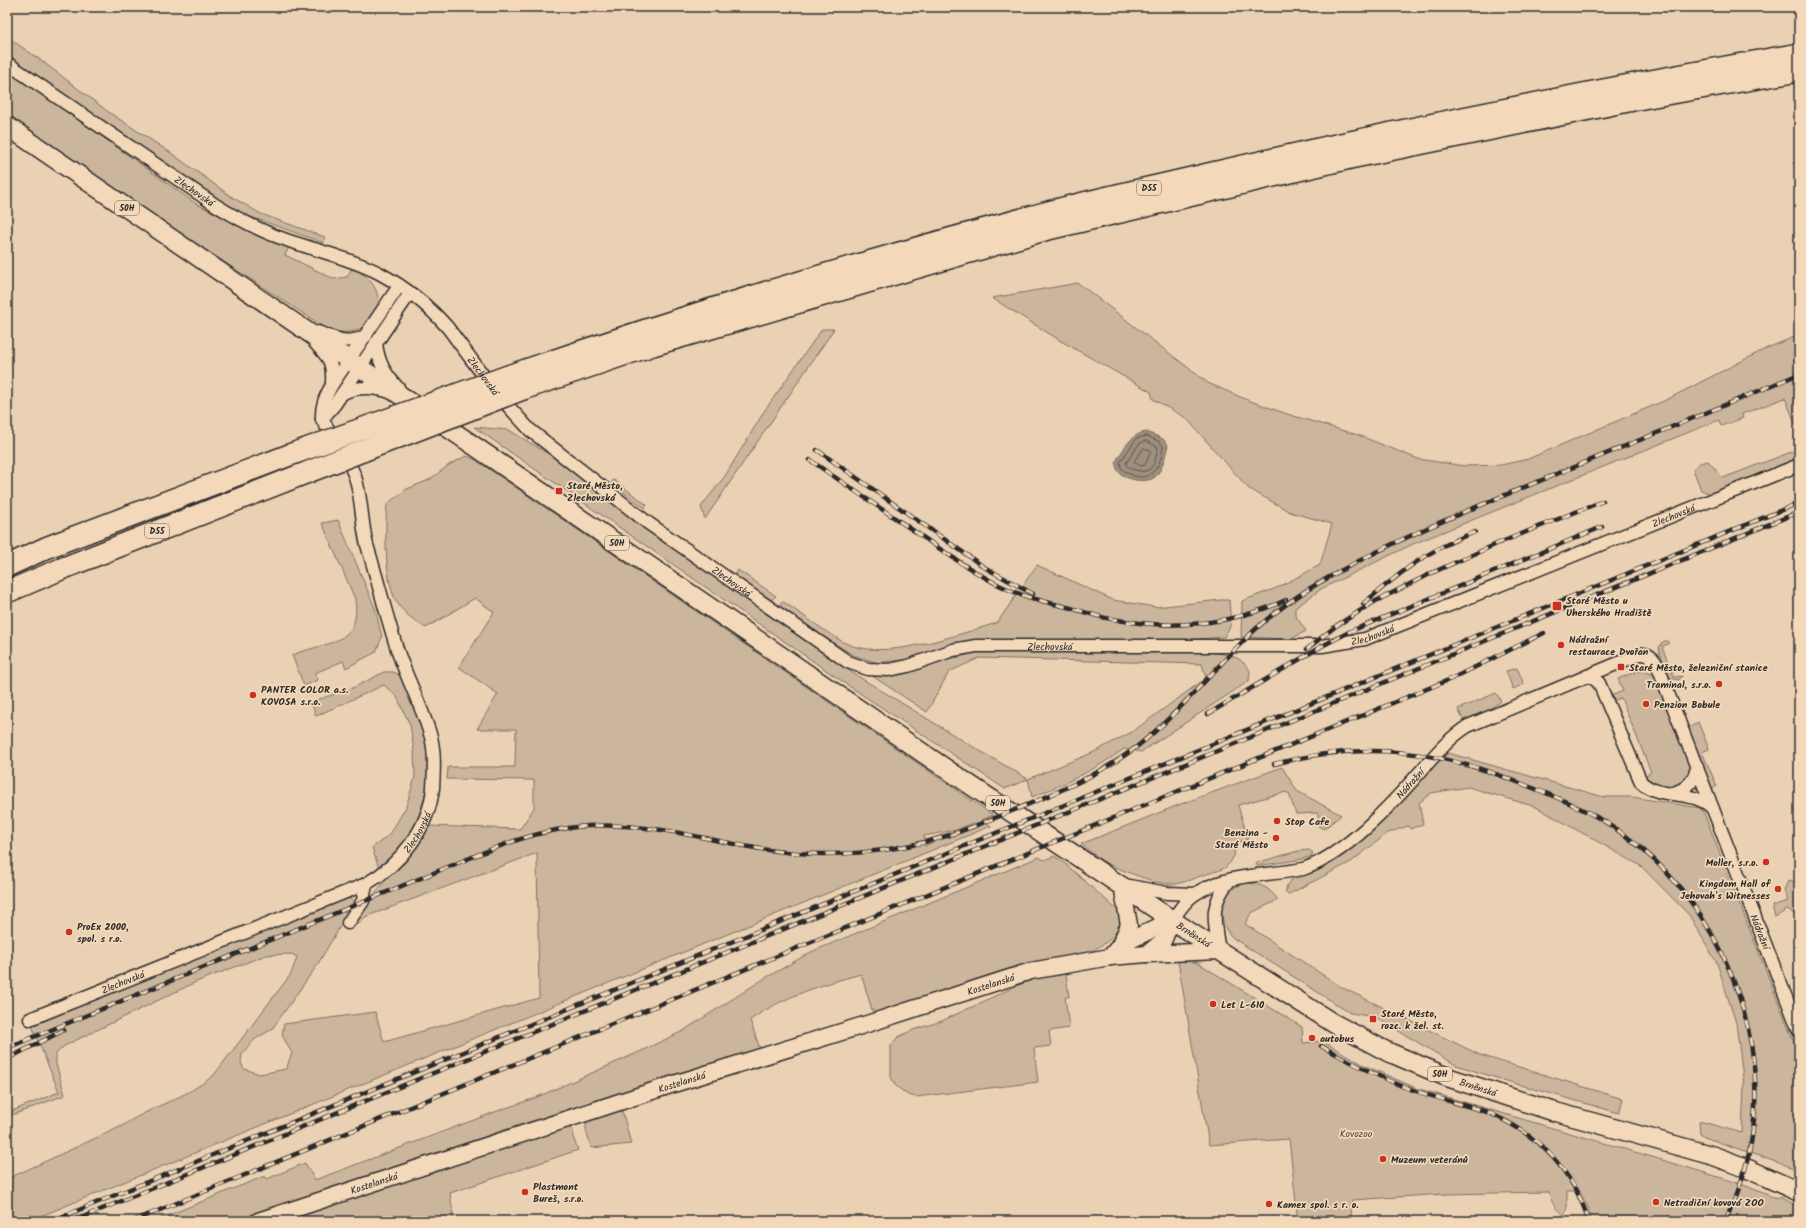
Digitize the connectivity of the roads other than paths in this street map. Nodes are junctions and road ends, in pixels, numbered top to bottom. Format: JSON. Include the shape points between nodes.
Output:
{"nodes":[{"id":1,"x":1799,"y":54,"type":"edge"},
{"id":2,"x":7,"y":63,"type":"edge"},
{"id":3,"x":1799,"y":70,"type":"edge"},
{"id":4,"x":7,"y":126,"type":"edge"},
{"id":5,"x":399,"y":286,"type":"junction"},
{"id":6,"x":410,"y":293,"type":"junction"},
{"id":7,"x":281,"y":313,"type":"junction"},
{"id":8,"x":366,"y":336,"type":"junction"},
{"id":9,"x":376,"y":343,"type":"junction"},
{"id":10,"x":356,"y":363,"type":"junction"},
{"id":11,"x":517,"y":382,"type":"junction"},
{"id":12,"x":332,"y":386,"type":"junction"},
{"id":13,"x":343,"y":393,"type":"junction"},
{"id":14,"x":408,"y":399,"type":"junction"},
{"id":15,"x":322,"y":419,"type":"junction"},
{"id":16,"x":1799,"y":465,"type":"edge"},
{"id":17,"x":7,"y":566,"type":"edge"},
{"id":18,"x":7,"y":592,"type":"edge"},
{"id":19,"x":1587,"y":676,"type":"junction"},
{"id":20,"x":1697,"y":766,"type":"junction"},
{"id":21,"x":1671,"y":793,"type":"junction"},
{"id":22,"x":1713,"y":809,"type":"junction"},
{"id":23,"x":1230,"y":880,"type":"junction"},
{"id":24,"x":366,"y":884,"type":"junction"},
{"id":25,"x":1122,"y":885,"type":"junction"},
{"id":26,"x":1194,"y":894,"type":"junction"},
{"id":27,"x":1172,"y":920,"type":"junction"},
{"id":28,"x":348,"y":923,"type":"dead end"},
{"id":29,"x":1219,"y":951,"type":"junction"},
{"id":30,"x":1115,"y":952,"type":"junction"},
{"id":31,"x":1147,"y":954,"type":"junction"},
{"id":32,"x":30,"y":1019,"type":"dead end"},
{"id":33,"x":1799,"y":1031,"type":"edge"},
{"id":34,"x":1799,"y":1179,"type":"edge"},
{"id":35,"x":1773,"y":1180,"type":"junction"},
{"id":36,"x":1799,"y":1192,"type":"edge"},
{"id":37,"x":258,"y":1221,"type":"edge"}],
"edges":[{"from":1,"to":11,"type":"highway","number":"D55","via":[[1640,82],[1348,141],[1043,213],[766,291],[645,329]]},
{"from":2,"to":5,"type":"street","name":"Zlechovská","via":[[214,204],[243,221],[273,235],[358,264]]},
{"from":3,"to":11,"type":"highway","number":"D55","via":[[1643,98],[1350,158],[1048,229]]},
{"from":4,"to":7,"type":"main road","number":"50H"},
{"from":5,"to":6,"type":"street","name":"Zlechovská"},
{"from":5,"to":8,"type":"street"},
{"from":6,"to":9,"type":"street"},
{"from":6,"to":16,"type":"street","name":"Zlechovská","via":[[448,328],[498,395],[530,430],[648,523],[848,662],[868,669],[889,670],[908,666],[953,650],[976,646],[1322,646],[1365,638]]},
{"from":7,"to":8,"type":"street","via":[[338,340],[356,341]]},
{"from":7,"to":10,"type":"main road","number":"50H"},
{"from":7,"to":12,"type":"street","via":[[305,333],[330,361],[333,368]]},
{"from":8,"to":10,"type":"street"},
{"from":9,"to":10,"type":"street"},
{"from":9,"to":14,"type":"street","via":[[377,358],[382,368]]},
{"from":10,"to":12,"type":"street"},
{"from":10,"to":13,"type":"street"},
{"from":10,"to":14,"type":"main road","number":"50H"},
{"from":11,"to":17,"type":"highway","number":"D55","bridge":true,"via":[[292,454],[48,547]]},
{"from":11,"to":18,"type":"highway","number":"D55","bridge":true,"via":[[308,472]]},
{"from":12,"to":15,"type":"street","via":[[321,409]]},
{"from":13,"to":14,"type":"street","via":[[353,388],[369,388],[384,390]]},
{"from":13,"to":15,"type":"street"},
{"from":14,"to":25,"type":"main road","number":"50H","via":[[933,760]]},
{"from":15,"to":24,"type":"street","name":"Zlechovská","via":[[354,475],[363,530],[399,655],[431,738],[434,768],[426,814],[418,832],[397,860]]},
{"from":19,"to":20,"type":"street","name":"Nádražní","via":[[1646,653],[1654,660]]},
{"from":19,"to":21,"type":"street","via":[[1599,683],[1641,782],[1651,790]]},
{"from":19,"to":23,"type":"street","name":"Nádražní","via":[[1483,719],[1457,733],[1374,820],[1322,860],[1294,871]]},
{"from":20,"to":21,"type":"street","via":[[1694,778],[1687,787]]},
{"from":20,"to":22,"type":"street","name":"Nádražní"},
{"from":21,"to":22,"type":"street","via":[[1698,798]]},
{"from":22,"to":33,"type":"street","name":"Nádražní"},
{"from":23,"to":26,"type":"street","name":"Nádražní"},
{"from":23,"to":29,"type":"street","via":[[1218,896],[1214,910]]},
{"from":24,"to":28,"type":"street","via":[[363,901]]},
{"from":24,"to":32,"type":"street","name":"Zlechovská"},
{"from":25,"to":26,"type":"street","name":"Nádražní","via":[[1167,893]]},
{"from":25,"to":27,"type":"main road","name":"Brněnská","number":"50H"},
{"from":25,"to":30,"type":"main road","via":[[1129,925]]},
{"from":26,"to":27,"type":"street","name":"Nádražní"},
{"from":27,"to":29,"type":"main road","name":"Brněnská","number":"50H"},
{"from":27,"to":30,"type":"main road","name":"Kostelanská"},
{"from":27,"to":31,"type":"main road","via":[[1163,941]]},
{"from":29,"to":31,"type":"main road","name":"Kostelanská"},
{"from":29,"to":35,"type":"main road","name":"Brněnská","number":"50H","via":[[1339,1027],[1412,1064],[1510,1099],[1708,1154]]},
{"from":30,"to":31,"type":"main road","name":"Kostelanská"},
{"from":30,"to":37,"type":"main road","name":"Kostelanská","via":[[1031,970]]},
{"from":34,"to":35,"type":"main road"},
{"from":35,"to":36,"type":"main road","name":"Brněnská","number":"50H"}]}
